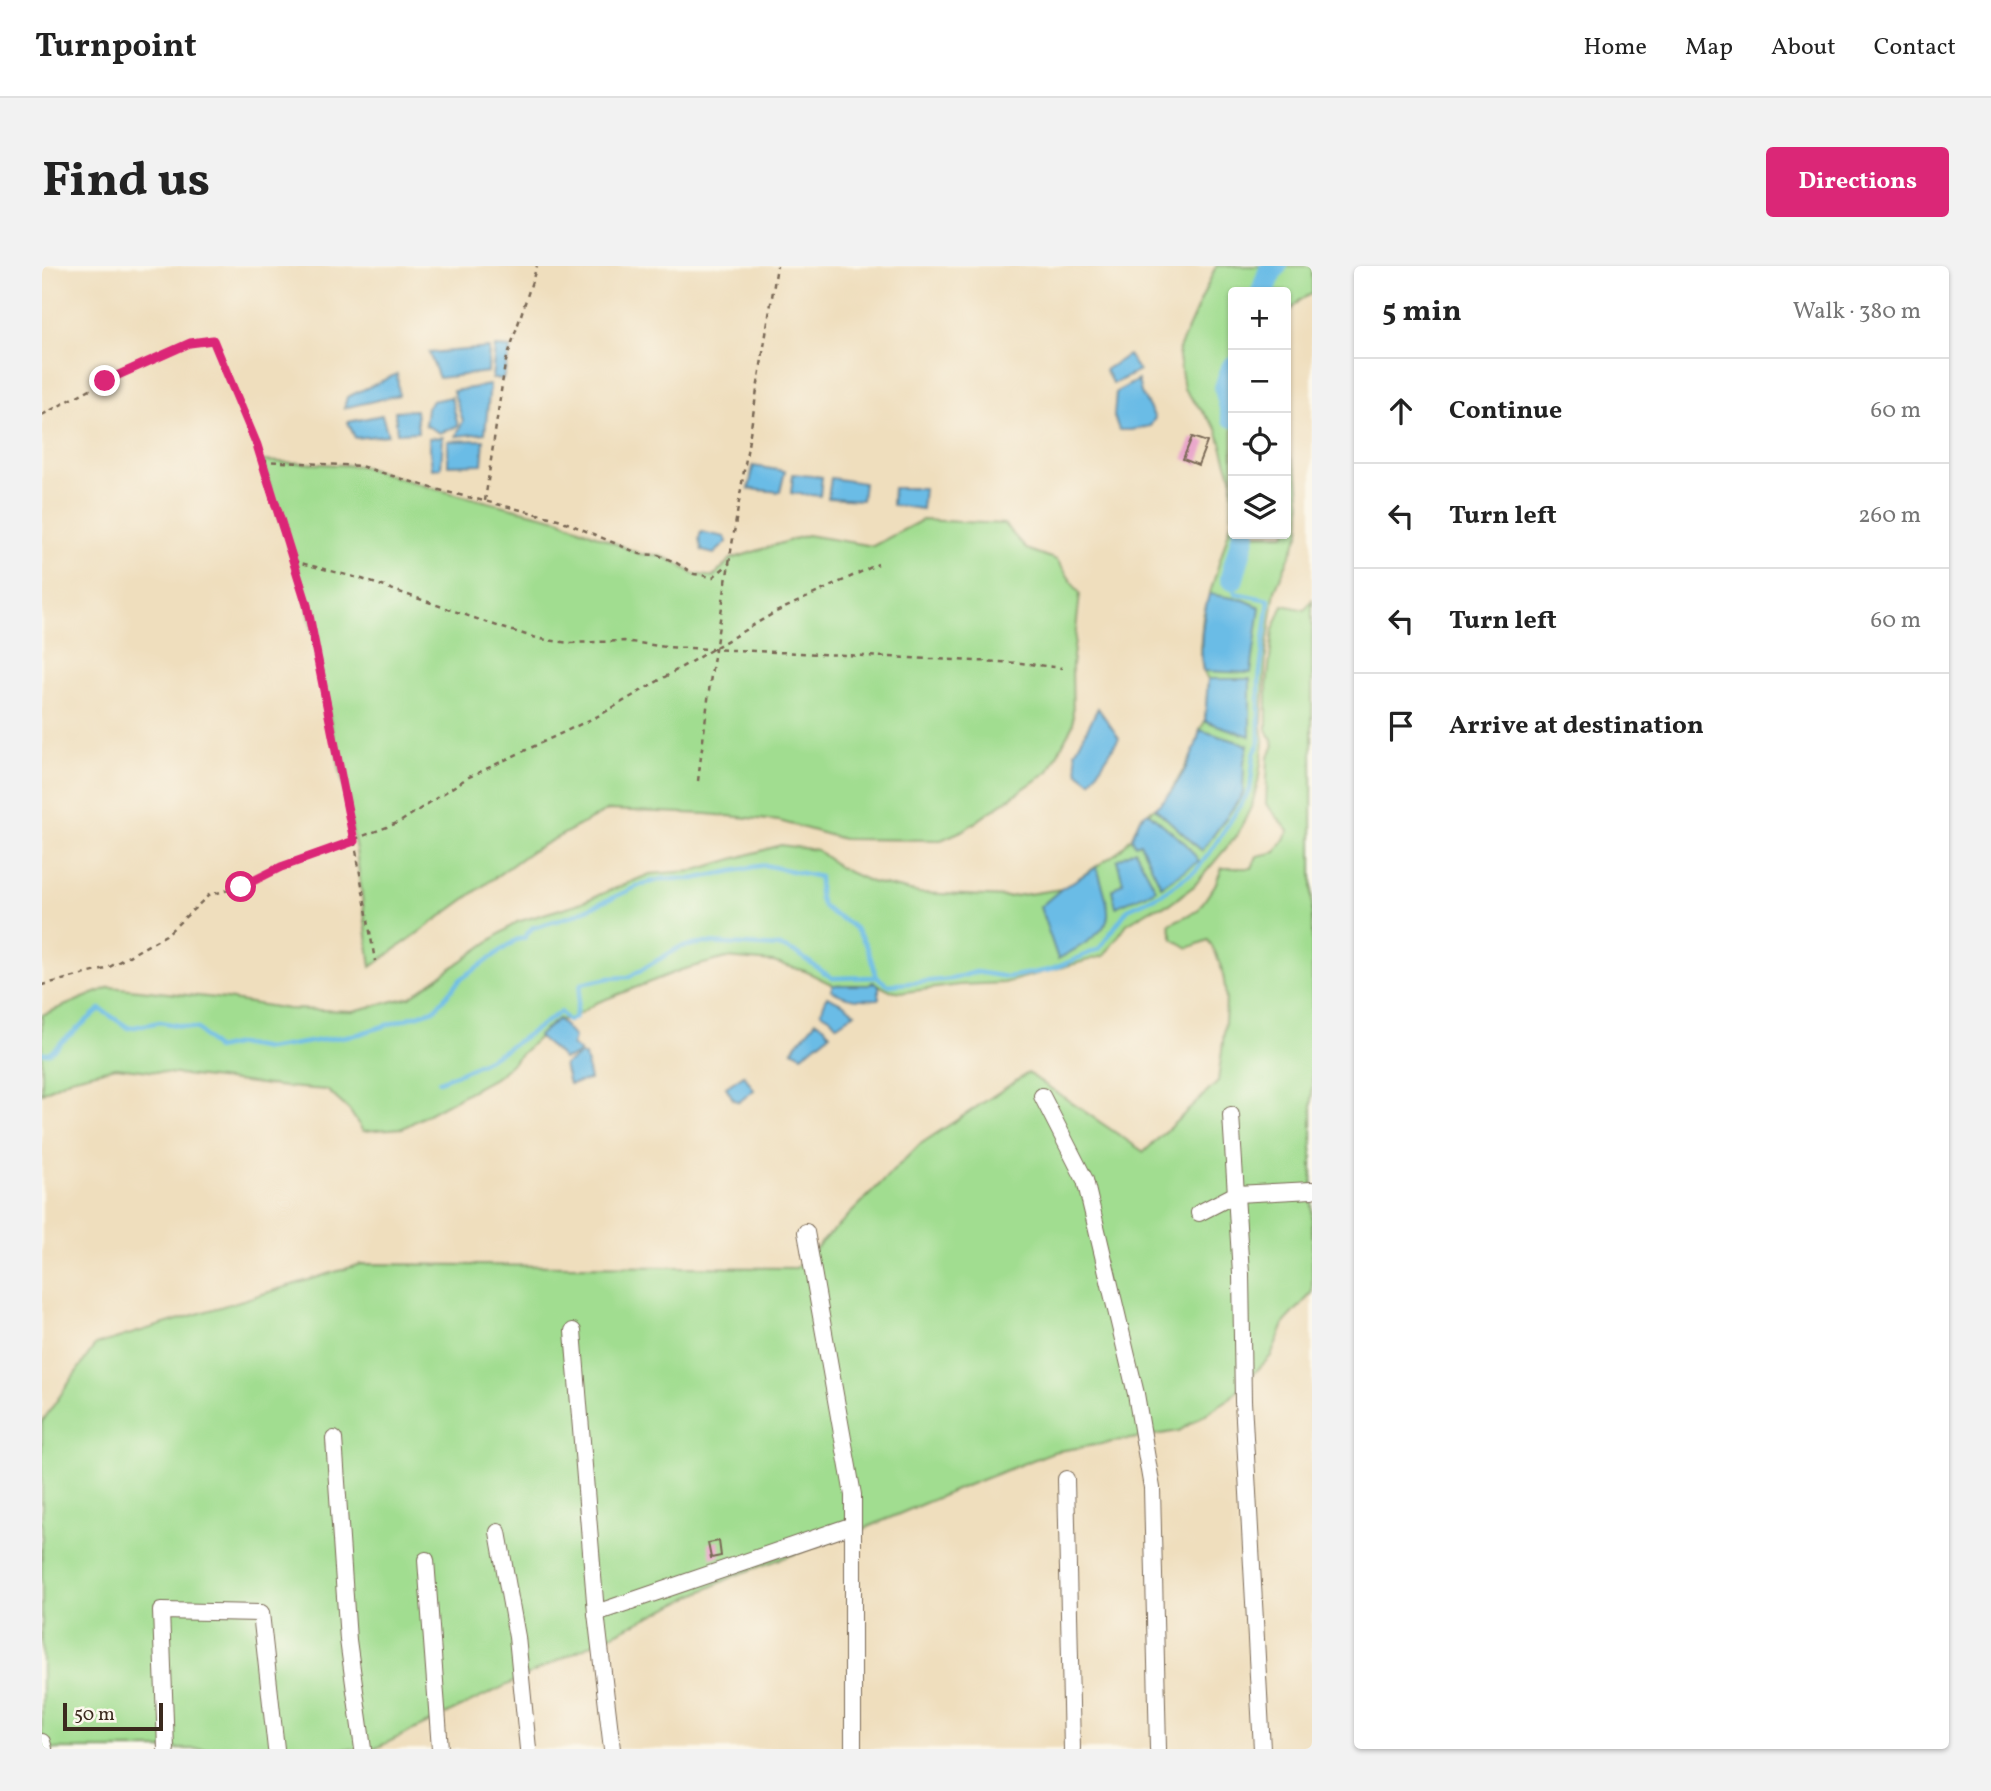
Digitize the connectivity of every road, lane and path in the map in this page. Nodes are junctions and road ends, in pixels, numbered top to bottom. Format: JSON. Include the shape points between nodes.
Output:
{"nodes":[{"id":1,"x":537,"y":266,"type":"edge"},
{"id":2,"x":777,"y":266,"type":"edge"},
{"id":3,"x":42,"y":415,"type":"edge"},
{"id":4,"x":262,"y":461,"type":"junction"},
{"id":5,"x":485,"y":502,"type":"junction"},
{"id":6,"x":293,"y":561,"type":"junction"},
{"id":7,"x":730,"y":563,"type":"junction"},
{"id":8,"x":878,"y":564,"type":"dead end"},
{"id":9,"x":715,"y":649,"type":"junction"},
{"id":10,"x":1062,"y":668,"type":"dead end"},
{"id":11,"x":698,"y":780,"type":"dead end"},
{"id":12,"x":354,"y":841,"type":"junction"},
{"id":13,"x":375,"y":961,"type":"dead end"},
{"id":14,"x":42,"y":985,"type":"edge"},
{"id":15,"x":1042,"y":1096,"type":"dead end"},
{"id":16,"x":1231,"y":1115,"type":"dead end"},
{"id":17,"x":1312,"y":1190,"type":"edge"},
{"id":18,"x":1236,"y":1194,"type":"junction"},
{"id":19,"x":1199,"y":1213,"type":"dead end"},
{"id":20,"x":806,"y":1232,"type":"dead end"},
{"id":21,"x":573,"y":1331,"type":"dead end"},
{"id":22,"x":334,"y":1439,"type":"dead end"},
{"id":23,"x":1066,"y":1479,"type":"dead end"},
{"id":24,"x":853,"y":1525,"type":"junction"},
{"id":25,"x":498,"y":1532,"type":"dead end"},
{"id":26,"x":426,"y":1560,"type":"dead end"},
{"id":27,"x":596,"y":1613,"type":"junction"},
{"id":28,"x":42,"y":1742,"type":"edge"},
{"id":29,"x":44,"y":1749,"type":"edge"},
{"id":30,"x":166,"y":1749,"type":"edge"},
{"id":31,"x":276,"y":1749,"type":"edge"},
{"id":32,"x":363,"y":1749,"type":"edge"},
{"id":33,"x":440,"y":1749,"type":"edge"},
{"id":34,"x":528,"y":1749,"type":"edge"},
{"id":35,"x":612,"y":1749,"type":"edge"},
{"id":36,"x":853,"y":1749,"type":"edge"},
{"id":37,"x":1073,"y":1749,"type":"edge"},
{"id":38,"x":1158,"y":1749,"type":"edge"},
{"id":39,"x":1262,"y":1749,"type":"edge"}],
"edges":[{"from":1,"to":5,"type":"path","via":[[505,365]]},
{"from":2,"to":7,"type":"path"},
{"from":3,"to":4,"type":"path","via":[[190,343],[213,340]]},
{"from":4,"to":5,"type":"path","via":[[360,466]]},
{"from":4,"to":6,"type":"path"},
{"from":5,"to":7,"type":"path","via":[[558,519],[640,554],[675,562],[694,574],[713,577]]},
{"from":6,"to":9,"type":"path","via":[[362,579],[540,639]]},
{"from":6,"to":12,"type":"path","via":[[307,605]]},
{"from":7,"to":9,"type":"path"},
{"from":8,"to":9,"type":"path","via":[[775,613]]},
{"from":9,"to":10,"type":"path"},
{"from":9,"to":11,"type":"path"},
{"from":9,"to":12,"type":"path","via":[[600,715],[467,778],[400,822]]},
{"from":12,"to":13,"type":"path"},
{"from":12,"to":14,"type":"path","via":[[241,887],[209,895],[166,935],[106,969]]},
{"from":15,"to":38,"type":"street","via":[[1085,1180],[1138,1407],[1152,1488]]},
{"from":16,"to":18,"type":"street"},
{"from":17,"to":18,"type":"street"},
{"from":18,"to":19,"type":"street"},
{"from":18,"to":39,"type":"street"},
{"from":20,"to":24,"type":"street","via":[[853,1495]]},
{"from":21,"to":27,"type":"street"},
{"from":22,"to":32,"type":"street","via":[[348,1640]]},
{"from":23,"to":37,"type":"street"},
{"from":24,"to":27,"type":"street"},
{"from":24,"to":36,"type":"street"},
{"from":25,"to":34,"type":"street","via":[[517,1637]]},
{"from":26,"to":33,"type":"street"},
{"from":27,"to":35,"type":"street"},
{"from":28,"to":29,"type":"street"},
{"from":30,"to":31,"type":"street","via":[[161,1611],[261,1613]]}]}
